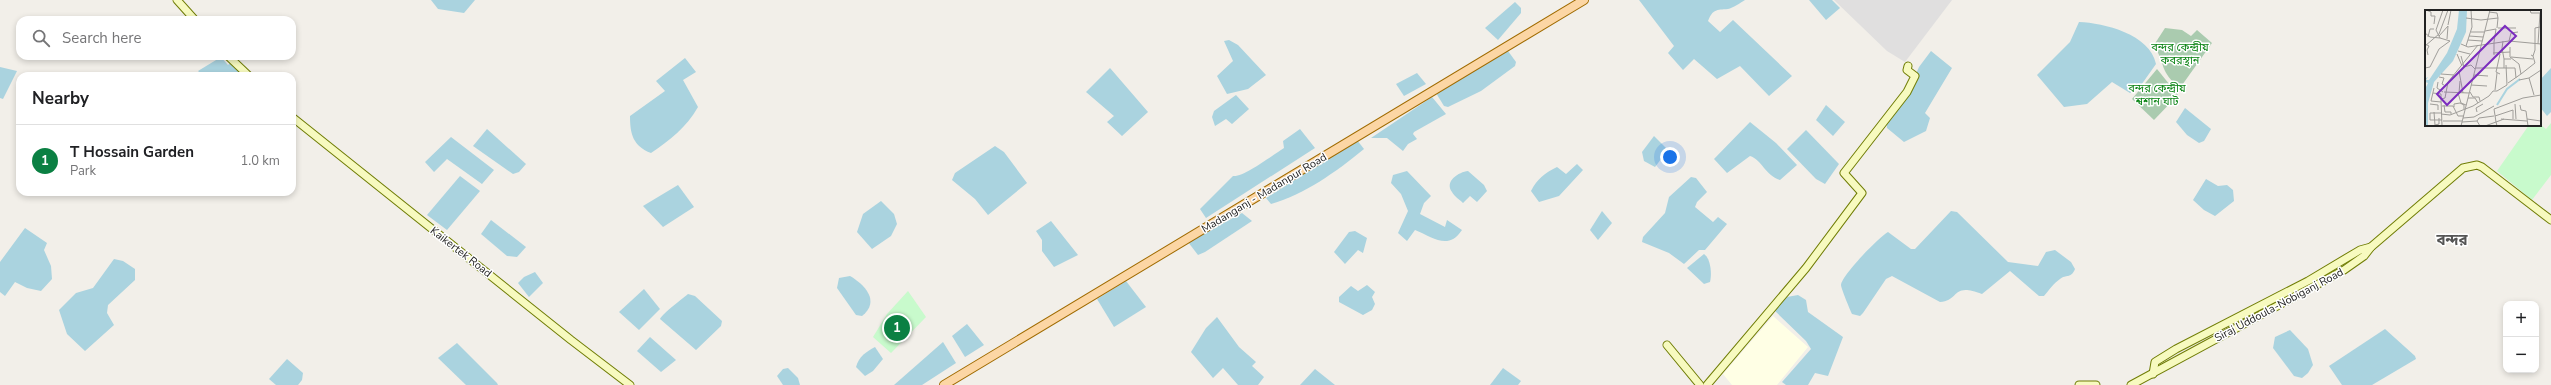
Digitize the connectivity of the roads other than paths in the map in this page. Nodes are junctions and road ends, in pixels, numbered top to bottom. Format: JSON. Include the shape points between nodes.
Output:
{"nodes":[{"id":1,"x":177,"y":0,"type":"edge"},
{"id":2,"x":1584,"y":0,"type":"edge"},
{"id":3,"x":191,"y":16,"type":"edge"},
{"id":4,"x":232,"y":60,"type":"edge"},
{"id":5,"x":1908,"y":66,"type":"dead end"},
{"id":6,"x":245,"y":72,"type":"edge"},
{"id":7,"x":296,"y":120,"type":"edge"},
{"id":8,"x":2551,"y":220,"type":"edge"},
{"id":9,"x":2371,"y":247,"type":"junction"},
{"id":10,"x":2199,"y":338,"type":"junction"},
{"id":11,"x":1666,"y":345,"type":"dead end"},
{"id":12,"x":2203,"y":345,"type":"junction"},
{"id":13,"x":2152,"y":374,"type":"junction"},
{"id":14,"x":630,"y":385,"type":"edge"},
{"id":15,"x":944,"y":385,"type":"edge"},
{"id":16,"x":1700,"y":385,"type":"edge"},
{"id":17,"x":1707,"y":385,"type":"edge"},
{"id":18,"x":2079,"y":385,"type":"edge"},
{"id":19,"x":2096,"y":385,"type":"edge"},
{"id":20,"x":2131,"y":385,"type":"edge"}],
"edges":[{"from":1,"to":3,"type":"main road"},
{"from":2,"to":15,"type":"main road","name":"Madanganj - Madanpur Road"},
{"from":4,"to":6,"type":"main road"},
{"from":5,"to":17,"type":"main road","via":[[1907,70],[1915,76],[1907,92],[1844,173],[1862,193],[1806,268]]},
{"from":7,"to":14,"type":"main road","name":"Kaikertek Road"},
{"from":8,"to":9,"type":"main road","name":"Siraj Uddoula-Nobiganj Road","via":[[2492,174],[2476,165],[2455,173]]},
{"from":9,"to":10,"type":"main road","name":"Siraj Uddoula-Nobiganj Road","via":[[2360,250],[2308,282]]},
{"from":9,"to":12,"type":"main road","name":"Siraj Uddoula-Nobiganj Road","via":[[2364,256],[2323,283]]},
{"from":10,"to":12,"type":"main road"},
{"from":10,"to":13,"type":"main road","name":"Siraj Uddoula-Nobiganj Road","via":[[2159,358],[2153,366]]},
{"from":11,"to":16,"type":"main road"},
{"from":12,"to":13,"type":"main road","name":"Siraj Uddoula-Nobiganj Road"},
{"from":13,"to":20,"type":"main road","name":"Siraj Uddoula-Nobiganj Road"},
{"from":18,"to":19,"type":"main road"}]}
